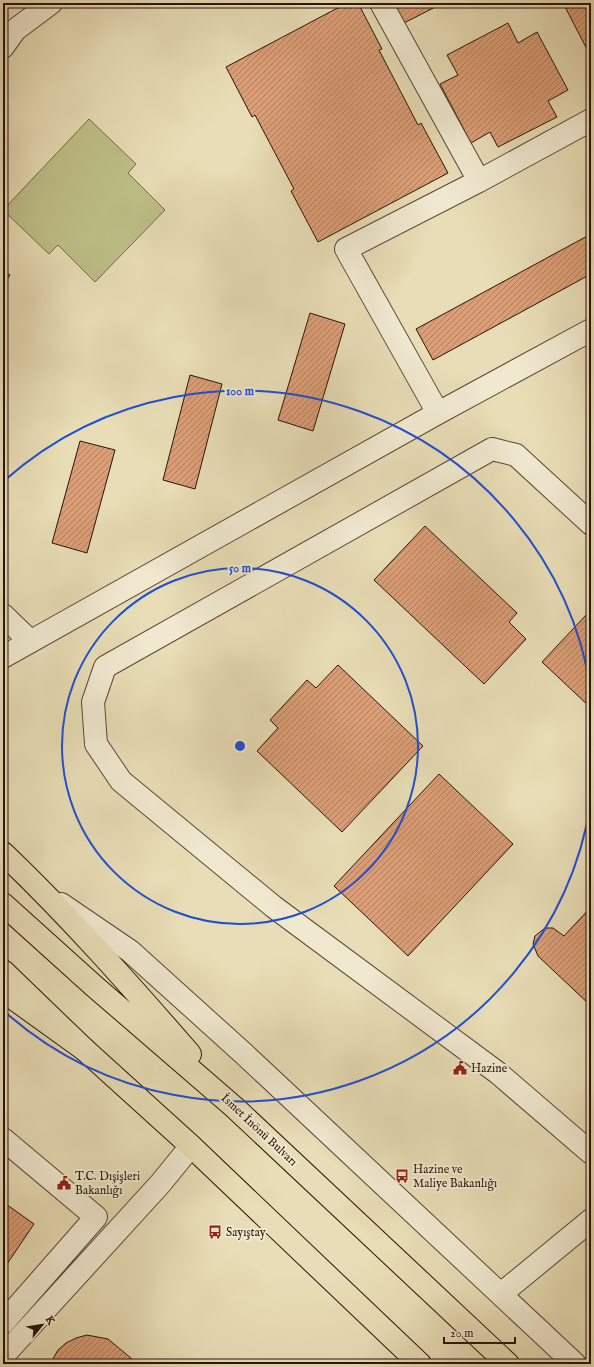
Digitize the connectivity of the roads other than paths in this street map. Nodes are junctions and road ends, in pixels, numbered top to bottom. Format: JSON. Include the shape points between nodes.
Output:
{"nodes":[{"id":1,"x":51,"y":3,"type":"edge"},
{"id":2,"x":381,"y":3,"type":"edge"},
{"id":3,"x":3,"y":47,"type":"edge"},
{"id":4,"x":591,"y":120,"type":"edge"},
{"id":5,"x":479,"y":180,"type":"junction"},
{"id":6,"x":591,"y":330,"type":"edge"},
{"id":7,"x":438,"y":413,"type":"junction"},
{"id":8,"x":591,"y":524,"type":"edge"},
{"id":9,"x":3,"y":615,"type":"edge"},
{"id":10,"x":30,"y":641,"type":"junction"},
{"id":11,"x":3,"y":657,"type":"edge"},
{"id":12,"x":3,"y":853,"type":"edge"},
{"id":13,"x":47,"y":895,"type":"junction"},
{"id":14,"x":3,"y":904,"type":"edge"},
{"id":15,"x":3,"y":971,"type":"edge"},
{"id":16,"x":3,"y":992,"type":"edge"},
{"id":17,"x":85,"y":1050,"type":"junction"},
{"id":18,"x":234,"y":1107,"type":"junction"},
{"id":19,"x":3,"y":1139,"type":"edge"},
{"id":20,"x":191,"y":1146,"type":"junction"},
{"id":21,"x":591,"y":1153,"type":"edge"},
{"id":22,"x":591,"y":1220,"type":"edge"},
{"id":23,"x":501,"y":1294,"type":"junction"},
{"id":24,"x":3,"y":1323,"type":"edge"},
{"id":25,"x":3,"y":1356,"type":"edge"},
{"id":26,"x":420,"y":1364,"type":"edge"},
{"id":27,"x":508,"y":1364,"type":"edge"},
{"id":28,"x":575,"y":1364,"type":"edge"}],
"edges":[{"from":1,"to":3,"type":"street","via":[[15,30]]},
{"from":2,"to":5,"type":"street"},
{"from":4,"to":5,"type":"street"},
{"from":5,"to":7,"type":"street","via":[[346,249]]},
{"from":6,"to":7,"type":"street"},
{"from":7,"to":10,"type":"street"},
{"from":8,"to":21,"type":"street","via":[[516,455],[492,449],[105,667],[93,702],[96,744],[121,781],[274,907],[498,1073]]},
{"from":9,"to":10,"type":"street"},
{"from":10,"to":11,"type":"street"},
{"from":12,"to":13,"type":"main road"},
{"from":13,"to":18,"type":"main road","via":[[122,975]]},
{"from":13,"to":23,"type":"street","via":[[130,951]]},
{"from":14,"to":18,"type":"main road","name":"İsmet İnönü Bulvarı"},
{"from":15,"to":17,"type":"main road"},
{"from":16,"to":17,"type":"main road"},
{"from":17,"to":20,"type":"main road"},
{"from":18,"to":27,"type":"main road","name":"İsmet İnönü Bulvarı"},
{"from":19,"to":24,"type":"street","via":[[96,1217]]},
{"from":20,"to":25,"type":"street","via":[[160,1184]]},
{"from":20,"to":26,"type":"main road"},
{"from":22,"to":23,"type":"street"},
{"from":23,"to":28,"type":"street"}]}
